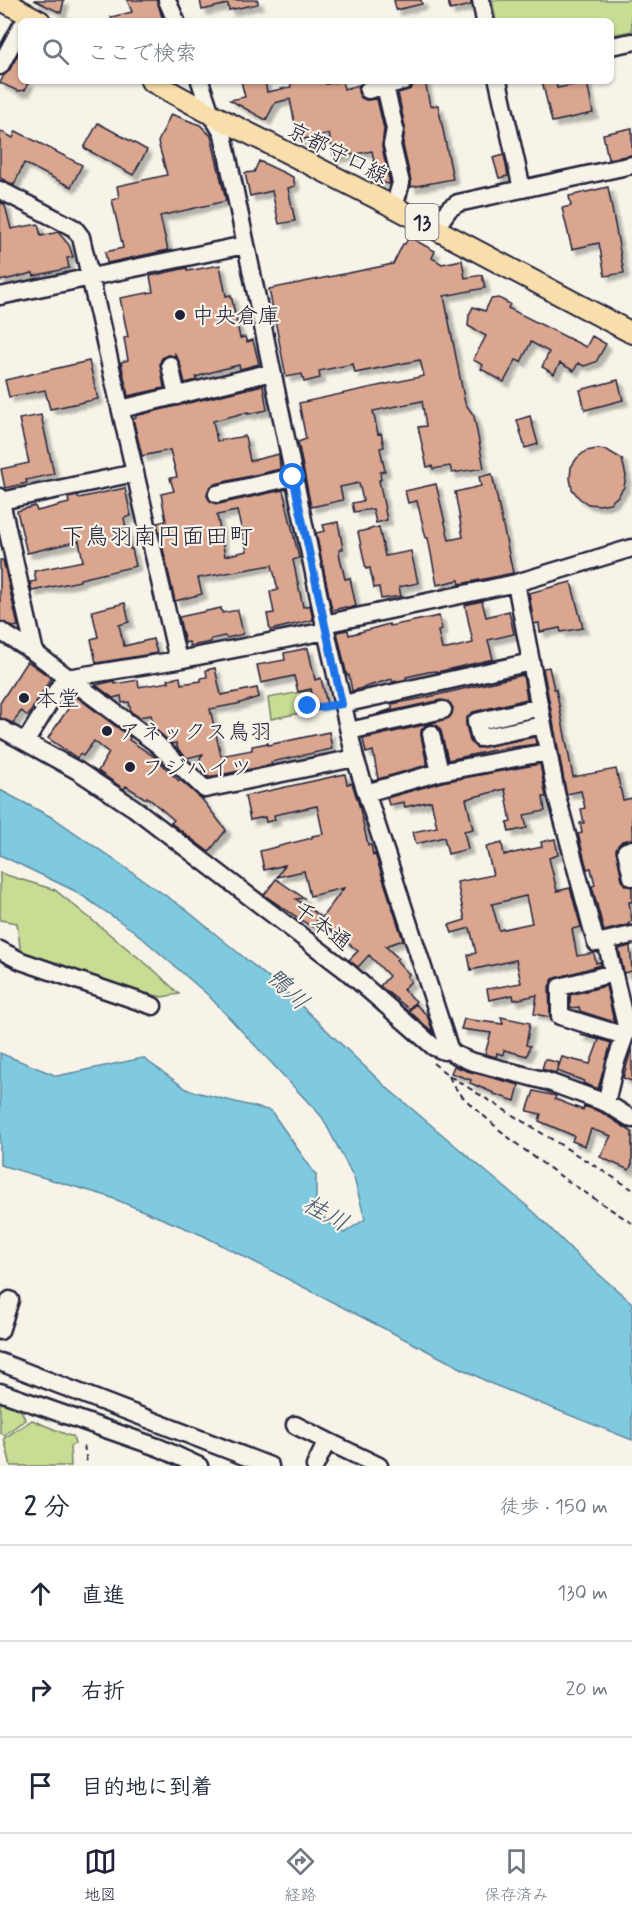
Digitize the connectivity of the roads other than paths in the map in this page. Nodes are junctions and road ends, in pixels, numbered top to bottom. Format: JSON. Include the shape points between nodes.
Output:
{"nodes":[{"id":1,"x":1,"y":0,"type":"edge"},
{"id":2,"x":167,"y":0,"type":"edge"},
{"id":3,"x":481,"y":0,"type":"edge"},
{"id":4,"x":24,"y":18,"type":"edge"},
{"id":5,"x":175,"y":18,"type":"edge"},
{"id":6,"x":485,"y":18,"type":"edge"},
{"id":7,"x":18,"y":37,"type":"edge"},
{"id":8,"x":632,"y":42,"type":"edge"},
{"id":9,"x":614,"y":45,"type":"edge"},
{"id":10,"x":0,"y":66,"type":"edge"},
{"id":11,"x":156,"y":84,"type":"edge"},
{"id":12,"x":201,"y":84,"type":"edge"},
{"id":13,"x":393,"y":84,"type":"edge"},
{"id":14,"x":499,"y":84,"type":"edge"},
{"id":15,"x":386,"y":86,"type":"junction"},
{"id":16,"x":368,"y":90,"type":"dead end"},
{"id":17,"x":211,"y":114,"type":"junction"},
{"id":18,"x":632,"y":165,"type":"edge"},
{"id":19,"x":522,"y":189,"type":"junction"},
{"id":20,"x":0,"y":190,"type":"edge"},
{"id":21,"x":394,"y":207,"type":"junction"},
{"id":22,"x":435,"y":229,"type":"junction"},
{"id":23,"x":245,"y":246,"type":"junction"},
{"id":24,"x":90,"y":278,"type":"junction"},
{"id":25,"x":0,"y":296,"type":"edge"},
{"id":26,"x":632,"y":333,"type":"edge"},
{"id":27,"x":170,"y":365,"type":"dead end"},
{"id":28,"x":272,"y":372,"type":"junction"},
{"id":29,"x":177,"y":396,"type":"junction"},
{"id":30,"x":121,"y":409,"type":"junction"},
{"id":31,"x":135,"y":473,"type":"junction"},
{"id":32,"x":293,"y":477,"type":"junction"},
{"id":33,"x":217,"y":494,"type":"dead end"},
{"id":34,"x":0,"y":499,"type":"edge"},
{"id":35,"x":632,"y":548,"type":"edge"},
{"id":36,"x":516,"y":583,"type":"junction"},
{"id":37,"x":325,"y":628,"type":"junction"},
{"id":38,"x":0,"y":631,"type":"edge"},
{"id":39,"x":35,"y":652,"type":"junction"},
{"id":40,"x":178,"y":660,"type":"junction"},
{"id":41,"x":531,"y":662,"type":"junction"},
{"id":42,"x":67,"y":678,"type":"junction"},
{"id":43,"x":342,"y":704,"type":"junction"},
{"id":44,"x":540,"y":707,"type":"junction"},
{"id":45,"x":443,"y":710,"type":"dead end"},
{"id":46,"x":543,"y":725,"type":"junction"},
{"id":47,"x":0,"y":728,"type":"edge"},
{"id":48,"x":349,"y":731,"type":"junction"},
{"id":49,"x":431,"y":734,"type":"dead end"},
{"id":50,"x":26,"y":741,"type":"junction"},
{"id":51,"x":548,"y":752,"type":"junction"},
{"id":52,"x":355,"y":758,"type":"junction"},
{"id":53,"x":440,"y":772,"type":"junction"},
{"id":54,"x":366,"y":793,"type":"junction"},
{"id":55,"x":632,"y":849,"type":"edge"},
{"id":56,"x":632,"y":877,"type":"edge"},
{"id":57,"x":632,"y":935,"type":"edge"},
{"id":58,"x":606,"y":941,"type":"junction"},
{"id":59,"x":0,"y":950,"type":"edge"},
{"id":60,"x":613,"y":973,"type":"junction"},
{"id":61,"x":153,"y":1006,"type":"dead end"},
{"id":62,"x":624,"y":1036,"type":"junction"},
{"id":63,"x":449,"y":1048,"type":"junction"},
{"id":64,"x":606,"y":1103,"type":"junction"},
{"id":65,"x":632,"y":1119,"type":"edge"},
{"id":66,"x":9,"y":1300,"type":"dead end"},
{"id":67,"x":0,"y":1331,"type":"edge"},
{"id":68,"x":0,"y":1362,"type":"edge"},
{"id":69,"x":0,"y":1392,"type":"edge"},
{"id":70,"x":295,"y":1425,"type":"dead end"},
{"id":71,"x":327,"y":1441,"type":"junction"},
{"id":72,"x":199,"y":1466,"type":"edge"},
{"id":73,"x":270,"y":1466,"type":"edge"},
{"id":74,"x":315,"y":1466,"type":"edge"},
{"id":75,"x":379,"y":1466,"type":"edge"}],
"edges":[{"from":1,"to":4,"type":"main road"},
{"from":2,"to":5,"type":"street"},
{"from":3,"to":6,"type":"street"},
{"from":7,"to":10,"type":"street"},
{"from":8,"to":9,"type":"street"},
{"from":11,"to":17,"type":"main road","name":"京都守口線","number":"13"},
{"from":12,"to":17,"type":"street"},
{"from":13,"to":15,"type":"street"},
{"from":14,"to":19,"type":"street"},
{"from":15,"to":16,"type":"street"},
{"from":15,"to":21,"type":"street","via":[[395,129],[392,145],[401,183]]},
{"from":17,"to":21,"type":"main road","name":"京都守口線","number":"13"},
{"from":17,"to":23,"type":"street","via":[[223,134]]},
{"from":18,"to":19,"type":"street"},
{"from":19,"to":22,"type":"street","via":[[458,203]]},
{"from":20,"to":24,"type":"street","via":[[74,228],[81,237]]},
{"from":21,"to":22,"type":"main road","name":"京都守口線","number":"13"},
{"from":22,"to":26,"type":"main road","name":"京都守口線","number":"13"},
{"from":23,"to":24,"type":"street"},
{"from":23,"to":28,"type":"street"},
{"from":24,"to":25,"type":"street"},
{"from":24,"to":30,"type":"street"},
{"from":27,"to":29,"type":"street"},
{"from":28,"to":29,"type":"street"},
{"from":28,"to":32,"type":"street"},
{"from":29,"to":30,"type":"street"},
{"from":30,"to":31,"type":"street"},
{"from":31,"to":34,"type":"street"},
{"from":31,"to":40,"type":"street"},
{"from":32,"to":33,"type":"street"},
{"from":32,"to":37,"type":"street"},
{"from":34,"to":39,"type":"street"},
{"from":35,"to":36,"type":"street"},
{"from":36,"to":37,"type":"street"},
{"from":36,"to":41,"type":"street"},
{"from":37,"to":40,"type":"street"},
{"from":37,"to":43,"type":"street"},
{"from":38,"to":39,"type":"street"},
{"from":39,"to":42,"type":"street"},
{"from":40,"to":42,"type":"street"},
{"from":41,"to":43,"type":"street"},
{"from":41,"to":44,"type":"street"},
{"from":42,"to":50,"type":"street"},
{"from":42,"to":52,"type":"street","via":[[157,744],[205,789]]},
{"from":43,"to":48,"type":"street"},
{"from":44,"to":46,"type":"street"},
{"from":44,"to":46,"type":"street","via":[[476,722],[480,738]]},
{"from":45,"to":48,"type":"street"},
{"from":46,"to":51,"type":"street"},
{"from":47,"to":50,"type":"street","name":"千本通"},
{"from":48,"to":52,"type":"street"},
{"from":49,"to":53,"type":"street"},
{"from":50,"to":63,"type":"street","name":"千本通","via":[[134,808],[348,972],[434,1047],[444,1051]]},
{"from":51,"to":53,"type":"street"},
{"from":51,"to":58,"type":"street","via":[[596,943]]},
{"from":52,"to":54,"type":"street"},
{"from":53,"to":54,"type":"street"},
{"from":54,"to":63,"type":"street"},
{"from":55,"to":56,"type":"street","via":[[626,851]]},
{"from":57,"to":58,"type":"street"},
{"from":58,"to":60,"type":"street"},
{"from":59,"to":61,"type":"street","via":[[21,961]]},
{"from":60,"to":62,"type":"street","via":[[627,1030]]},
{"from":60,"to":62,"type":"street","via":[[560,987],[560,1016]]},
{"from":62,"to":64,"type":"street"},
{"from":63,"to":64,"type":"street","name":"千本通","via":[[470,1061],[546,1081]]},
{"from":64,"to":65,"type":"street","name":"千本通"},
{"from":66,"to":67,"type":"street"},
{"from":68,"to":73,"type":"street"},
{"from":69,"to":72,"type":"street","via":[[160,1448]]},
{"from":70,"to":71,"type":"street"},
{"from":71,"to":74,"type":"street"},
{"from":71,"to":75,"type":"street"}]}
